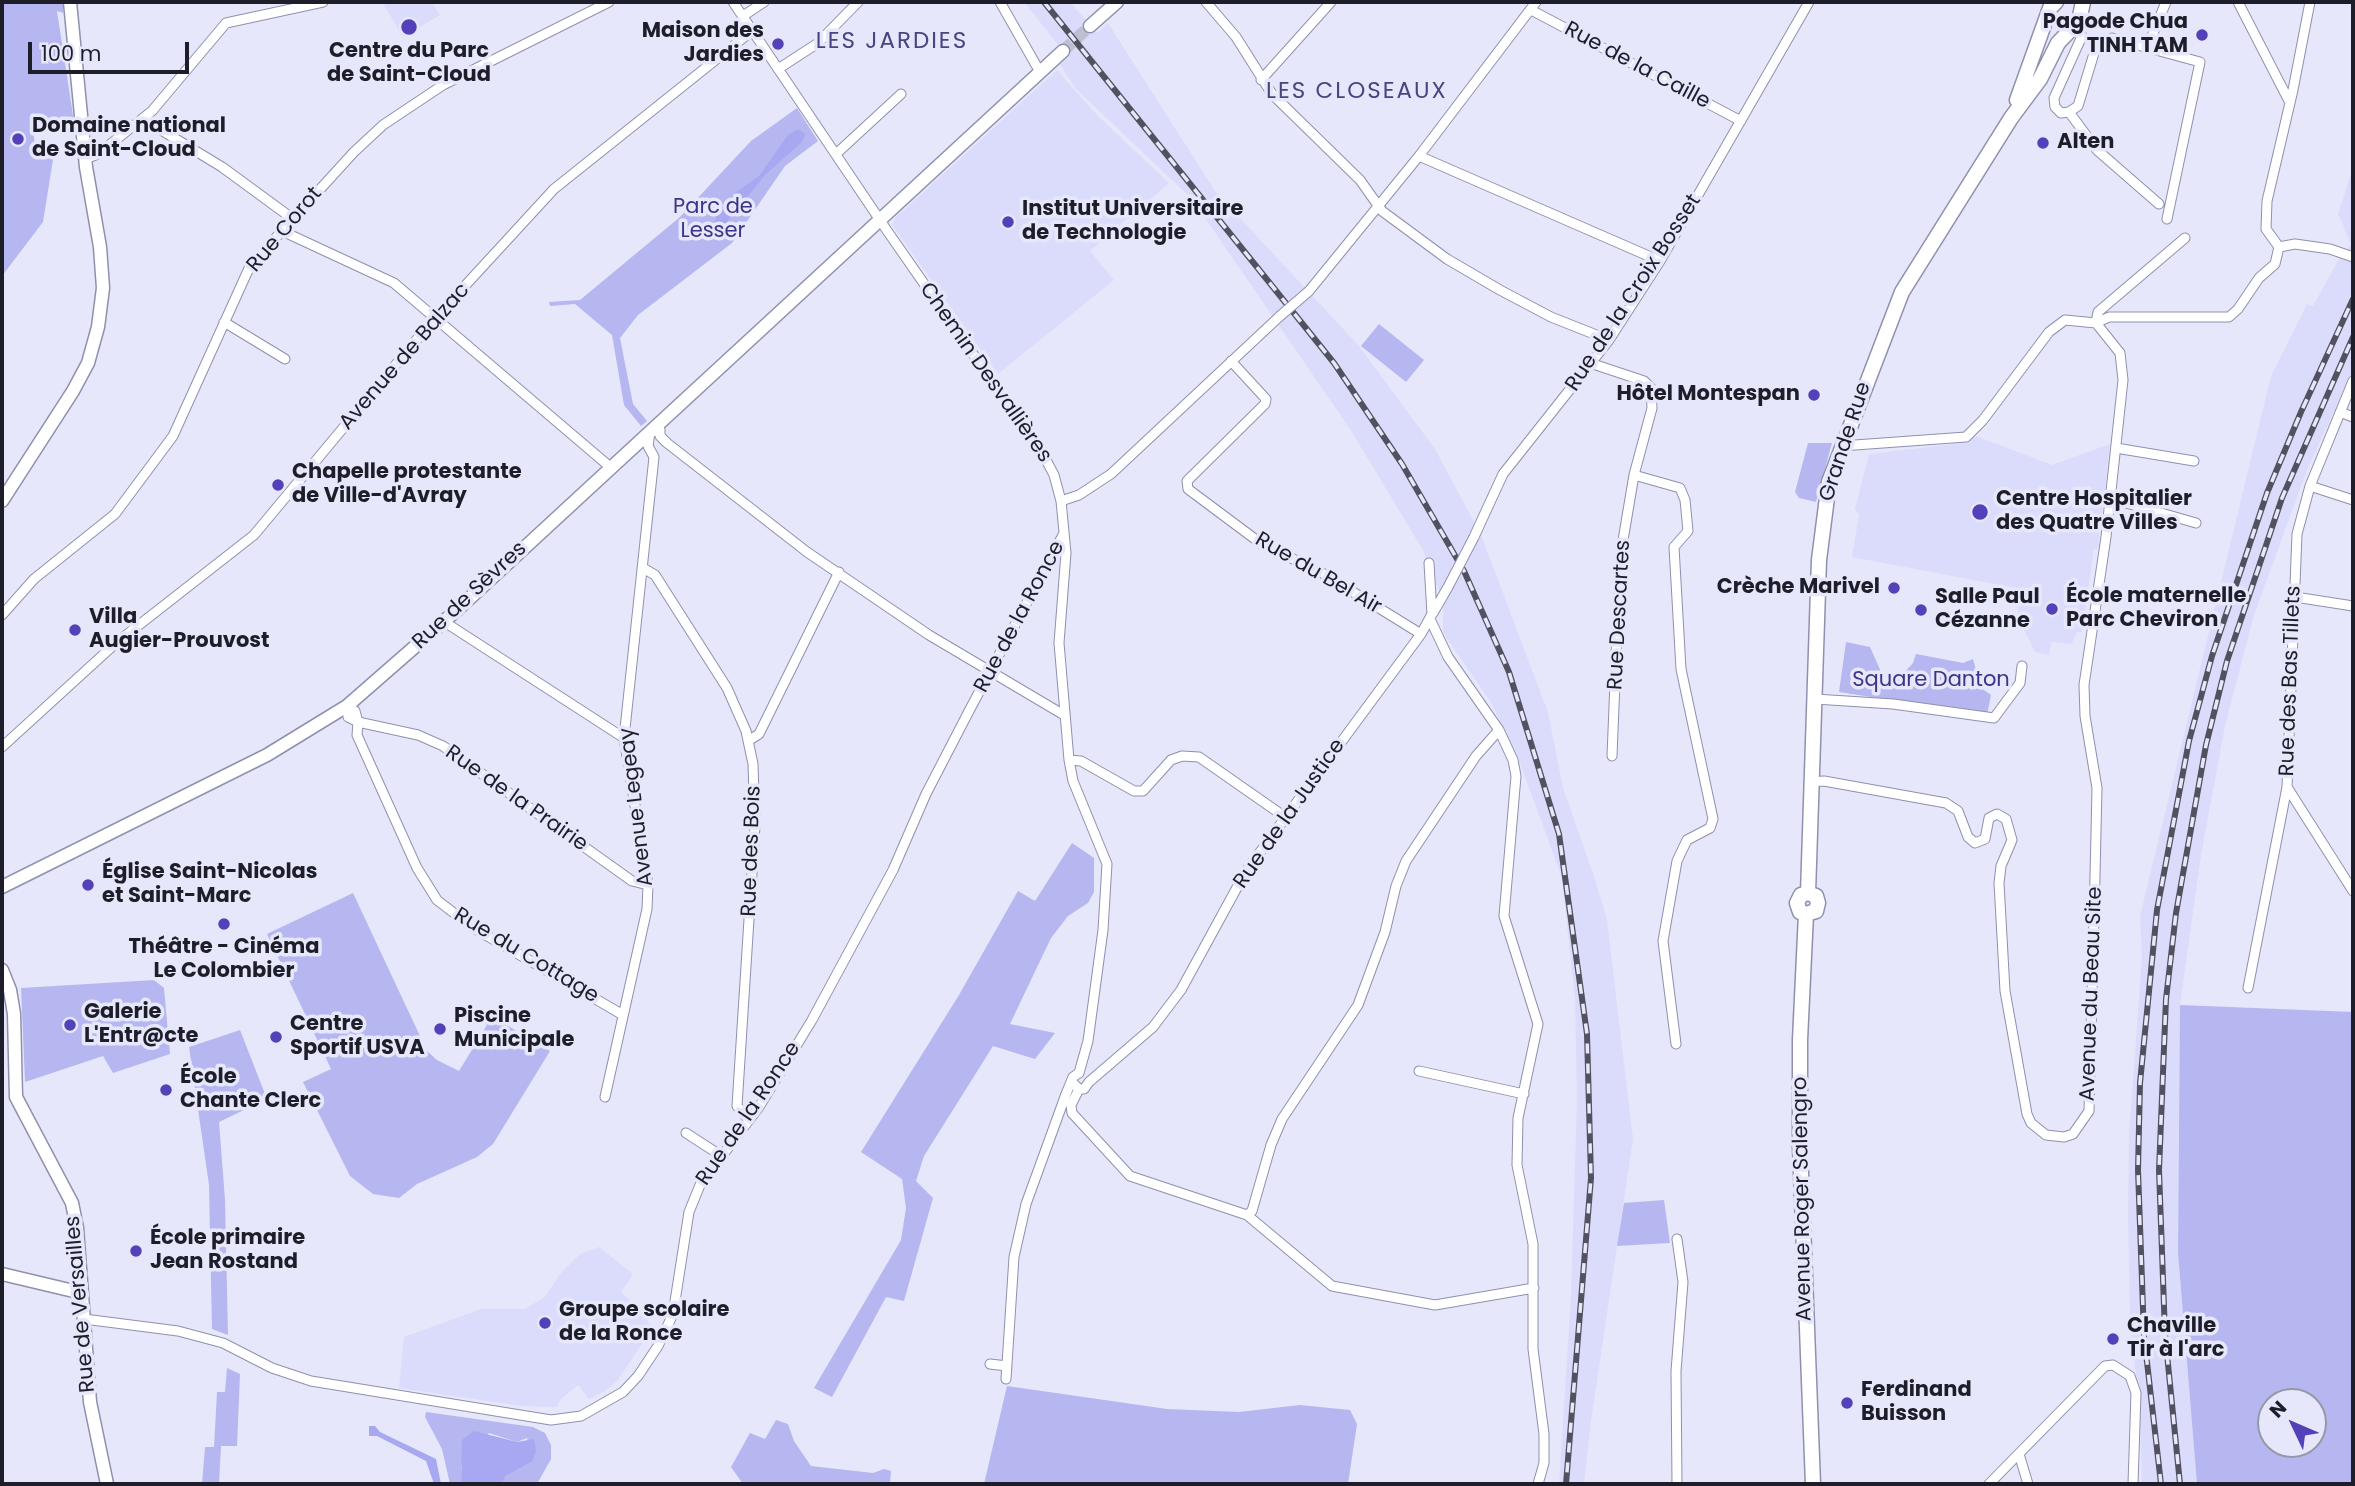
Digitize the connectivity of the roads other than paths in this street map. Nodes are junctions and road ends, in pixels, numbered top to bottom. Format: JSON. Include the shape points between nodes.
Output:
{"nodes":[{"id":1,"x":70,"y":2,"type":"edge"},
{"id":2,"x":323,"y":2,"type":"edge"},
{"id":3,"x":609,"y":2,"type":"edge"},
{"id":4,"x":733,"y":2,"type":"edge"},
{"id":5,"x":764,"y":2,"type":"edge"},
{"id":6,"x":858,"y":2,"type":"edge"},
{"id":7,"x":1000,"y":2,"type":"edge"},
{"id":8,"x":1117,"y":2,"type":"edge"},
{"id":9,"x":1206,"y":2,"type":"edge"},
{"id":10,"x":1331,"y":2,"type":"edge"},
{"id":11,"x":1809,"y":2,"type":"edge"},
{"id":12,"x":2055,"y":2,"type":"edge"},
{"id":13,"x":2166,"y":2,"type":"edge"},
{"id":14,"x":2238,"y":2,"type":"edge"},
{"id":15,"x":2246,"y":2,"type":"edge"},
{"id":16,"x":2310,"y":2,"type":"edge"},
{"id":17,"x":2079,"y":4,"type":"edge"},
{"id":18,"x":1534,"y":6,"type":"edge"},
{"id":19,"x":743,"y":16,"type":"junction"},
{"id":20,"x":2049,"y":18,"type":"junction"},
{"id":21,"x":1090,"y":26,"type":"tunnel mouth"},
{"id":22,"x":2250,"y":26,"type":"junction"},
{"id":23,"x":2071,"y":29,"type":"junction"},
{"id":24,"x":753,"y":30,"type":"junction"},
{"id":25,"x":2147,"y":48,"type":"junction"},
{"id":26,"x":1063,"y":51,"type":"tunnel mouth"},
{"id":27,"x":778,"y":69,"type":"junction"},
{"id":28,"x":1040,"y":72,"type":"junction"},
{"id":29,"x":1261,"y":80,"type":"junction"},
{"id":30,"x":901,"y":94,"type":"dead end"},
{"id":31,"x":2289,"y":101,"type":"junction"},
{"id":32,"x":2069,"y":112,"type":"junction"},
{"id":33,"x":143,"y":118,"type":"junction"},
{"id":34,"x":2011,"y":118,"type":"junction"},
{"id":35,"x":1741,"y":121,"type":"junction"},
{"id":36,"x":836,"y":154,"type":"junction"},
{"id":37,"x":1419,"y":156,"type":"junction"},
{"id":38,"x":86,"y":163,"type":"junction"},
{"id":39,"x":2159,"y":204,"type":"dead end"},
{"id":40,"x":1380,"y":205,"type":"junction"},
{"id":41,"x":293,"y":219,"type":"junction"},
{"id":42,"x":2167,"y":219,"type":"dead end"},
{"id":43,"x":879,"y":220,"type":"junction"},
{"id":44,"x":282,"y":231,"type":"junction"},
{"id":45,"x":2185,"y":238,"type":"dead end"},
{"id":46,"x":2279,"y":247,"type":"junction"},
{"id":47,"x":2353,"y":257,"type":"edge"},
{"id":48,"x":1660,"y":261,"type":"junction"},
{"id":49,"x":436,"y":318,"type":"junction"},
{"id":50,"x":224,"y":322,"type":"junction"},
{"id":51,"x":2096,"y":323,"type":"junction"},
{"id":52,"x":1609,"y":340,"type":"junction"},
{"id":53,"x":285,"y":359,"type":"dead end"},
{"id":54,"x":1231,"y":361,"type":"junction"},
{"id":55,"x":1590,"y":363,"type":"junction"},
{"id":56,"x":2353,"y":381,"type":"edge"},
{"id":57,"x":2340,"y":412,"type":"junction"},
{"id":58,"x":2353,"y":417,"type":"edge"},
{"id":59,"x":650,"y":432,"type":"junction"},
{"id":60,"x":1841,"y":446,"type":"junction"},
{"id":61,"x":2116,"y":448,"type":"junction"},
{"id":62,"x":2194,"y":461,"type":"dead end"},
{"id":63,"x":609,"y":466,"type":"junction"},
{"id":64,"x":1634,"y":475,"type":"junction"},
{"id":65,"x":2310,"y":486,"type":"junction"},
{"id":66,"x":2109,"y":498,"type":"junction"},
{"id":67,"x":2353,"y":500,"type":"edge"},
{"id":68,"x":2,"y":501,"type":"edge"},
{"id":69,"x":1061,"y":501,"type":"junction"},
{"id":70,"x":2196,"y":523,"type":"dead end"},
{"id":71,"x":1064,"y":533,"type":"junction"},
{"id":72,"x":1429,"y":563,"type":"dead end"},
{"id":73,"x":643,"y":568,"type":"junction"},
{"id":74,"x":839,"y":572,"type":"junction"},
{"id":75,"x":2295,"y":597,"type":"junction"},
{"id":76,"x":2353,"y":606,"type":"edge"},
{"id":77,"x":2,"y":615,"type":"edge"},
{"id":78,"x":1431,"y":617,"type":"junction"},
{"id":79,"x":443,"y":621,"type":"junction"},
{"id":80,"x":1421,"y":634,"type":"junction"},
{"id":81,"x":2022,"y":666,"type":"dead end"},
{"id":82,"x":990,"y":673,"type":"junction"},
{"id":83,"x":1815,"y":699,"type":"junction"},
{"id":84,"x":347,"y":706,"type":"junction"},
{"id":85,"x":1064,"y":715,"type":"junction"},
{"id":86,"x":358,"y":722,"type":"junction"},
{"id":87,"x":1499,"y":730,"type":"junction"},
{"id":88,"x":624,"y":738,"type":"junction"},
{"id":89,"x":748,"y":741,"type":"junction"},
{"id":90,"x":2,"y":747,"type":"edge"},
{"id":91,"x":1612,"y":756,"type":"dead end"},
{"id":92,"x":1069,"y":760,"type":"junction"},
{"id":93,"x":1810,"y":782,"type":"junction"},
{"id":94,"x":2287,"y":787,"type":"junction"},
{"id":95,"x":1285,"y":817,"type":"junction"},
{"id":96,"x":648,"y":885,"type":"junction"},
{"id":97,"x":2,"y":887,"type":"edge"},
{"id":98,"x":1809,"y":890,"type":"joint"},
{"id":99,"x":2353,"y":891,"type":"edge"},
{"id":100,"x":2,"y":970,"type":"edge"},
{"id":101,"x":2248,"y":988,"type":"dead end"},
{"id":102,"x":623,"y":1015,"type":"junction"},
{"id":103,"x":1676,"y":1044,"type":"dead end"},
{"id":104,"x":1419,"y":1071,"type":"dead end"},
{"id":105,"x":1079,"y":1073,"type":"junction"},
{"id":106,"x":1089,"y":1082,"type":"junction"},
{"id":107,"x":1075,"y":1086,"type":"junction"},
{"id":108,"x":1524,"y":1094,"type":"junction"},
{"id":109,"x":605,"y":1097,"type":"dead end"},
{"id":110,"x":1072,"y":1113,"type":"junction"},
{"id":111,"x":1059,"y":1116,"type":"junction"},
{"id":112,"x":749,"y":1120,"type":"junction"},
{"id":113,"x":686,"y":1133,"type":"dead end"},
{"id":114,"x":720,"y":1156,"type":"junction"},
{"id":115,"x":1247,"y":1215,"type":"junction"},
{"id":116,"x":1677,"y":1239,"type":"dead end"},
{"id":117,"x":2,"y":1274,"type":"edge"},
{"id":118,"x":1534,"y":1288,"type":"junction"},
{"id":119,"x":82,"y":1293,"type":"junction"},
{"id":120,"x":84,"y":1319,"type":"junction"},
{"id":121,"x":990,"y":1364,"type":"dead end"},
{"id":122,"x":1007,"y":1366,"type":"junction"},
{"id":123,"x":1006,"y":1379,"type":"dead end"},
{"id":124,"x":2019,"y":1454,"type":"junction"},
{"id":125,"x":107,"y":1484,"type":"edge"},
{"id":126,"x":1538,"y":1484,"type":"edge"},
{"id":127,"x":1677,"y":1484,"type":"edge"},
{"id":128,"x":1813,"y":1484,"type":"edge"},
{"id":129,"x":1989,"y":1484,"type":"edge"},
{"id":130,"x":2028,"y":1484,"type":"edge"},
{"id":131,"x":2133,"y":1484,"type":"edge"}],
"edges":[{"from":1,"to":38,"type":"main road"},
{"from":2,"to":33,"type":"street","via":[[226,23]]},
{"from":3,"to":41,"type":"street","name":"Rue Corot","via":[[411,104],[354,152]]},
{"from":4,"to":19,"type":"street","name":"Chemin Desvallières"},
{"from":5,"to":19,"type":"street"},
{"from":6,"to":27,"type":"street","via":[[818,43]]},
{"from":7,"to":28,"type":"street"},
{"from":8,"to":21,"type":"main road"},
{"from":9,"to":29,"type":"street","via":[[1236,37]]},
{"from":10,"to":29,"type":"street"},
{"from":11,"to":35,"type":"street","name":"Rue de la Croix Bosset"},
{"from":12,"to":20,"type":"main road","name":"Grande Rue"},
{"from":13,"to":25,"type":"street"},
{"from":14,"to":22,"type":"street"},
{"from":15,"to":22,"type":"street"},
{"from":16,"to":31,"type":"street"},
{"from":17,"to":23,"type":"main road","name":"Grande Rue","via":[[2079,21]]},
{"from":18,"to":35,"type":"street","name":"Rue de la Caille"},
{"from":18,"to":37,"type":"street"},
{"from":19,"to":24,"type":"street","name":"Chemin Desvallières"},
{"from":20,"to":23,"type":"main road","via":[[2056,29]]},
{"from":20,"to":34,"type":"main road","name":"Grande Rue"},
{"from":22,"to":31,"type":"street"},
{"from":23,"to":32,"type":"street","via":[[2082,36],[2054,98],[2061,113]]},
{"from":23,"to":34,"type":"main road","name":"Grande Rue"},
{"from":24,"to":27,"type":"street","name":"Chemin Desvallières"},
{"from":24,"to":49,"type":"street","name":"Avenue de Balzac","via":[[554,189]]},
{"from":25,"to":32,"type":"street","via":[[2112,38],[2095,50],[2078,106]]},
{"from":25,"to":42,"type":"street","via":[[2200,62]]},
{"from":26,"to":28,"type":"main road","name":"Rue de Sèvres"},
{"from":27,"to":36,"type":"street","name":"Chemin Desvallières"},
{"from":28,"to":43,"type":"main road","name":"Rue de Sèvres"},
{"from":29,"to":40,"type":"street"},
{"from":30,"to":36,"type":"street"},
{"from":31,"to":46,"type":"street","via":[[2267,201],[2266,229]]},
{"from":32,"to":39,"type":"street","via":[[2097,150]]},
{"from":33,"to":38,"type":"street"},
{"from":33,"to":41,"type":"street"},
{"from":34,"to":60,"type":"main road","name":"Grande Rue","via":[[1902,292]]},
{"from":35,"to":48,"type":"street","name":"Rue de la Croix Bosset"},
{"from":36,"to":43,"type":"street","name":"Chemin Desvallières"},
{"from":37,"to":40,"type":"street"},
{"from":37,"to":48,"type":"street"},
{"from":38,"to":68,"type":"main road","via":[[100,247],[103,288],[99,327],[73,391]]},
{"from":40,"to":52,"type":"street","via":[[1447,259],[1551,317]]},
{"from":40,"to":54,"type":"street","bridge":true,"via":[[1309,291]]},
{"from":41,"to":44,"type":"street","name":"Rue Corot"},
{"from":43,"to":59,"type":"main road","name":"Rue de Sèvres"},
{"from":43,"to":69,"type":"street","name":"Chemin Desvallières","via":[[1044,456]]},
{"from":44,"to":49,"type":"street","via":[[384,276]]},
{"from":44,"to":50,"type":"street","name":"Rue Corot","via":[[250,266]]},
{"from":45,"to":51,"type":"street","via":[[2098,312]]},
{"from":46,"to":47,"type":"street","via":[[2295,244]]},
{"from":46,"to":51,"type":"street","via":[[2275,264],[2229,317],[2109,317]]},
{"from":48,"to":52,"type":"street","name":"Rue de la Croix Bosset"},
{"from":49,"to":63,"type":"street"},
{"from":49,"to":90,"type":"street","name":"Avenue de Balzac","via":[[254,535],[116,643]]},
{"from":50,"to":53,"type":"street"},
{"from":50,"to":77,"type":"street","name":"Rue Corot","via":[[173,436],[115,514],[34,579]]},
{"from":51,"to":60,"type":"street","via":[[2065,320],[2057,324],[1966,437]]},
{"from":51,"to":61,"type":"street","via":[[2115,344],[2122,366]]},
{"from":52,"to":55,"type":"street","name":"Rue de la Croix Bosset"},
{"from":54,"to":69,"type":"street","via":[[1111,474]]},
{"from":54,"to":80,"type":"street","name":"Rue du Bel Air","via":[[1266,399],[1265,404],[1187,481],[1188,489],[1263,545],[1319,571]]},
{"from":55,"to":64,"type":"street","name":"Rue Descartes","via":[[1644,381],[1651,388],[1652,408]]},
{"from":55,"to":78,"type":"street","name":"Rue de la Croix Bosset","bridge":true,"via":[[1503,474]]},
{"from":56,"to":57,"type":"street","name":"Rue des Bas Tillets"},
{"from":57,"to":58,"type":"street"},
{"from":57,"to":65,"type":"street","name":"Rue des Bas Tillets"},
{"from":59,"to":63,"type":"main road","name":"Rue de Sèvres"},
{"from":59,"to":73,"type":"street","name":"Avenue Legeay","via":[[648,446],[654,457]]},
{"from":59,"to":74,"type":"street","via":[[660,430],[667,443],[767,524]]},
{"from":60,"to":83,"type":"main road","name":"Grande Rue","via":[[1829,482],[1820,536]]},
{"from":61,"to":62,"type":"street"},
{"from":61,"to":66,"type":"street"},
{"from":63,"to":79,"type":"main road","name":"Rue de Sèvres"},
{"from":64,"to":91,"type":"street","name":"Rue Descartes","via":[[1620,558]]},
{"from":64,"to":103,"type":"street","via":[[1680,488],[1685,500],[1688,531],[1674,547],[1681,669],[1713,819],[1710,828],[1687,840],[1677,861],[1663,941]]},
{"from":65,"to":67,"type":"street"},
{"from":65,"to":75,"type":"street","name":"Rue des Bas Tillets","via":[[2297,534]]},
{"from":66,"to":70,"type":"street"},
{"from":66,"to":93,"type":"street","name":"Avenue du Beau Site","via":[[2084,685],[2097,788],[2089,1111],[2073,1134],[2055,1137],[2039,1132],[2027,1114],[2005,991],[1999,883],[2012,840],[2007,819],[1997,814],[1989,818],[1985,839],[1975,844],[1958,811],[1946,803]]},
{"from":69,"to":71,"type":"street","name":"Chemin Desvallières"},
{"from":71,"to":82,"type":"street","name":"Rue de la Ronce"},
{"from":71,"to":85,"type":"street","name":"Chemin Desvallières","via":[[1059,643]]},
{"from":72,"to":78,"type":"street"},
{"from":73,"to":88,"type":"street","name":"Avenue Legeay"},
{"from":73,"to":89,"type":"street","name":"Rue des Bois","via":[[655,575],[727,688]]},
{"from":74,"to":82,"type":"street"},
{"from":74,"to":89,"type":"street","via":[[759,734]]},
{"from":75,"to":76,"type":"street"},
{"from":75,"to":94,"type":"street","name":"Rue des Bas Tillets"},
{"from":78,"to":80,"type":"street","name":"Rue de la Justice"},
{"from":78,"to":87,"type":"street","via":[[1460,677]]},
{"from":79,"to":84,"type":"main road","name":"Rue de Sèvres"},
{"from":79,"to":88,"type":"street"},
{"from":80,"to":95,"type":"street","name":"Rue de la Justice"},
{"from":81,"to":83,"type":"street","via":[[2020,683],[1994,718]]},
{"from":82,"to":85,"type":"street"},
{"from":82,"to":112,"type":"street","name":"Rue de la Ronce","via":[[871,912],[791,1056]]},
{"from":83,"to":93,"type":"main road","name":"Grande Rue"},
{"from":84,"to":86,"type":"street","name":"Rue du Cottage","via":[[348,717]]},
{"from":84,"to":97,"type":"main road","name":"Rue de Sèvres","via":[[267,755]]},
{"from":85,"to":92,"type":"street","name":"Chemin Desvallières"},
{"from":86,"to":96,"type":"street","name":"Rue de la Prairie","via":[[418,735],[443,746],[632,881]]},
{"from":86,"to":102,"type":"street","name":"Rue du Cottage","via":[[357,735],[374,774],[416,868],[437,900],[472,927]]},
{"from":87,"to":108,"type":"street","via":[[1516,776],[1504,916],[1538,1024]]},
{"from":87,"to":115,"type":"street","via":[[1406,861],[1357,1005],[1282,1119]]},
{"from":88,"to":96,"type":"street","name":"Avenue Legeay"},
{"from":89,"to":112,"type":"street","name":"Rue des Bois","via":[[755,826],[737,1106]]},
{"from":92,"to":95,"type":"street","via":[[1081,761],[1134,791],[1143,791],[1171,760],[1199,757]]},
{"from":92,"to":105,"type":"street","name":"Chemin Desvallières","via":[[1107,864],[1100,955]]},
{"from":93,"to":98,"type":"main road","name":"Grande Rue"},
{"from":94,"to":99,"type":"street"},
{"from":94,"to":101,"type":"street","name":"Rue des Bas Tillets"},
{"from":95,"to":106,"type":"street","name":"Rue de la Justice","via":[[1246,870],[1181,990],[1153,1027]]},
{"from":96,"to":102,"type":"street","name":"Avenue Legeay","via":[[647,909]]},
{"from":98,"to":128,"type":"main road","name":"Avenue Roger Salengro","via":[[1818,903],[1816,911],[1806,914],[1800,1147]]},
{"from":100,"to":119,"type":"main road","name":"Rue de Versailles","via":[[14,1014],[16,1097],[72,1203]]},
{"from":102,"to":109,"type":"street","name":"Avenue Legeay"},
{"from":104,"to":108,"type":"street"},
{"from":105,"to":106,"type":"street","via":[[1087,1075]]},
{"from":105,"to":107,"type":"street"},
{"from":106,"to":107,"type":"street","name":"Rue de la Justice","via":[[1088,1086]]},
{"from":107,"to":110,"type":"street"},
{"from":107,"to":111,"type":"street"},
{"from":108,"to":118,"type":"street","via":[[1518,1118],[1517,1165],[1533,1244]]},
{"from":110,"to":111,"type":"street"},
{"from":110,"to":115,"type":"street","via":[[1130,1176]]},
{"from":111,"to":122,"type":"street","via":[[1034,1178],[1014,1258]]},
{"from":112,"to":114,"type":"street","name":"Rue de la Ronce"},
{"from":113,"to":114,"type":"street"},
{"from":114,"to":120,"type":"street","name":"Rue de la Ronce","via":[[691,1205],[679,1291],[658,1346],[623,1392],[581,1416],[551,1420],[331,1385],[296,1378],[215,1341],[178,1331]]},
{"from":115,"to":118,"type":"street","via":[[1332,1286],[1435,1305]]},
{"from":116,"to":127,"type":"street","via":[[1683,1282],[1676,1370]]},
{"from":117,"to":119,"type":"main road"},
{"from":118,"to":126,"type":"street","via":[[1533,1349],[1545,1434]]},
{"from":119,"to":120,"type":"main road","name":"Rue de Versailles"},
{"from":120,"to":125,"type":"main road","name":"Rue de Versailles","via":[[90,1402]]},
{"from":121,"to":122,"type":"street"},
{"from":122,"to":123,"type":"street"},
{"from":124,"to":129,"type":"street"},
{"from":124,"to":130,"type":"street"},
{"from":124,"to":131,"type":"street","via":[[2105,1366],[2113,1365],[2130,1376],[2136,1394]]}]}
